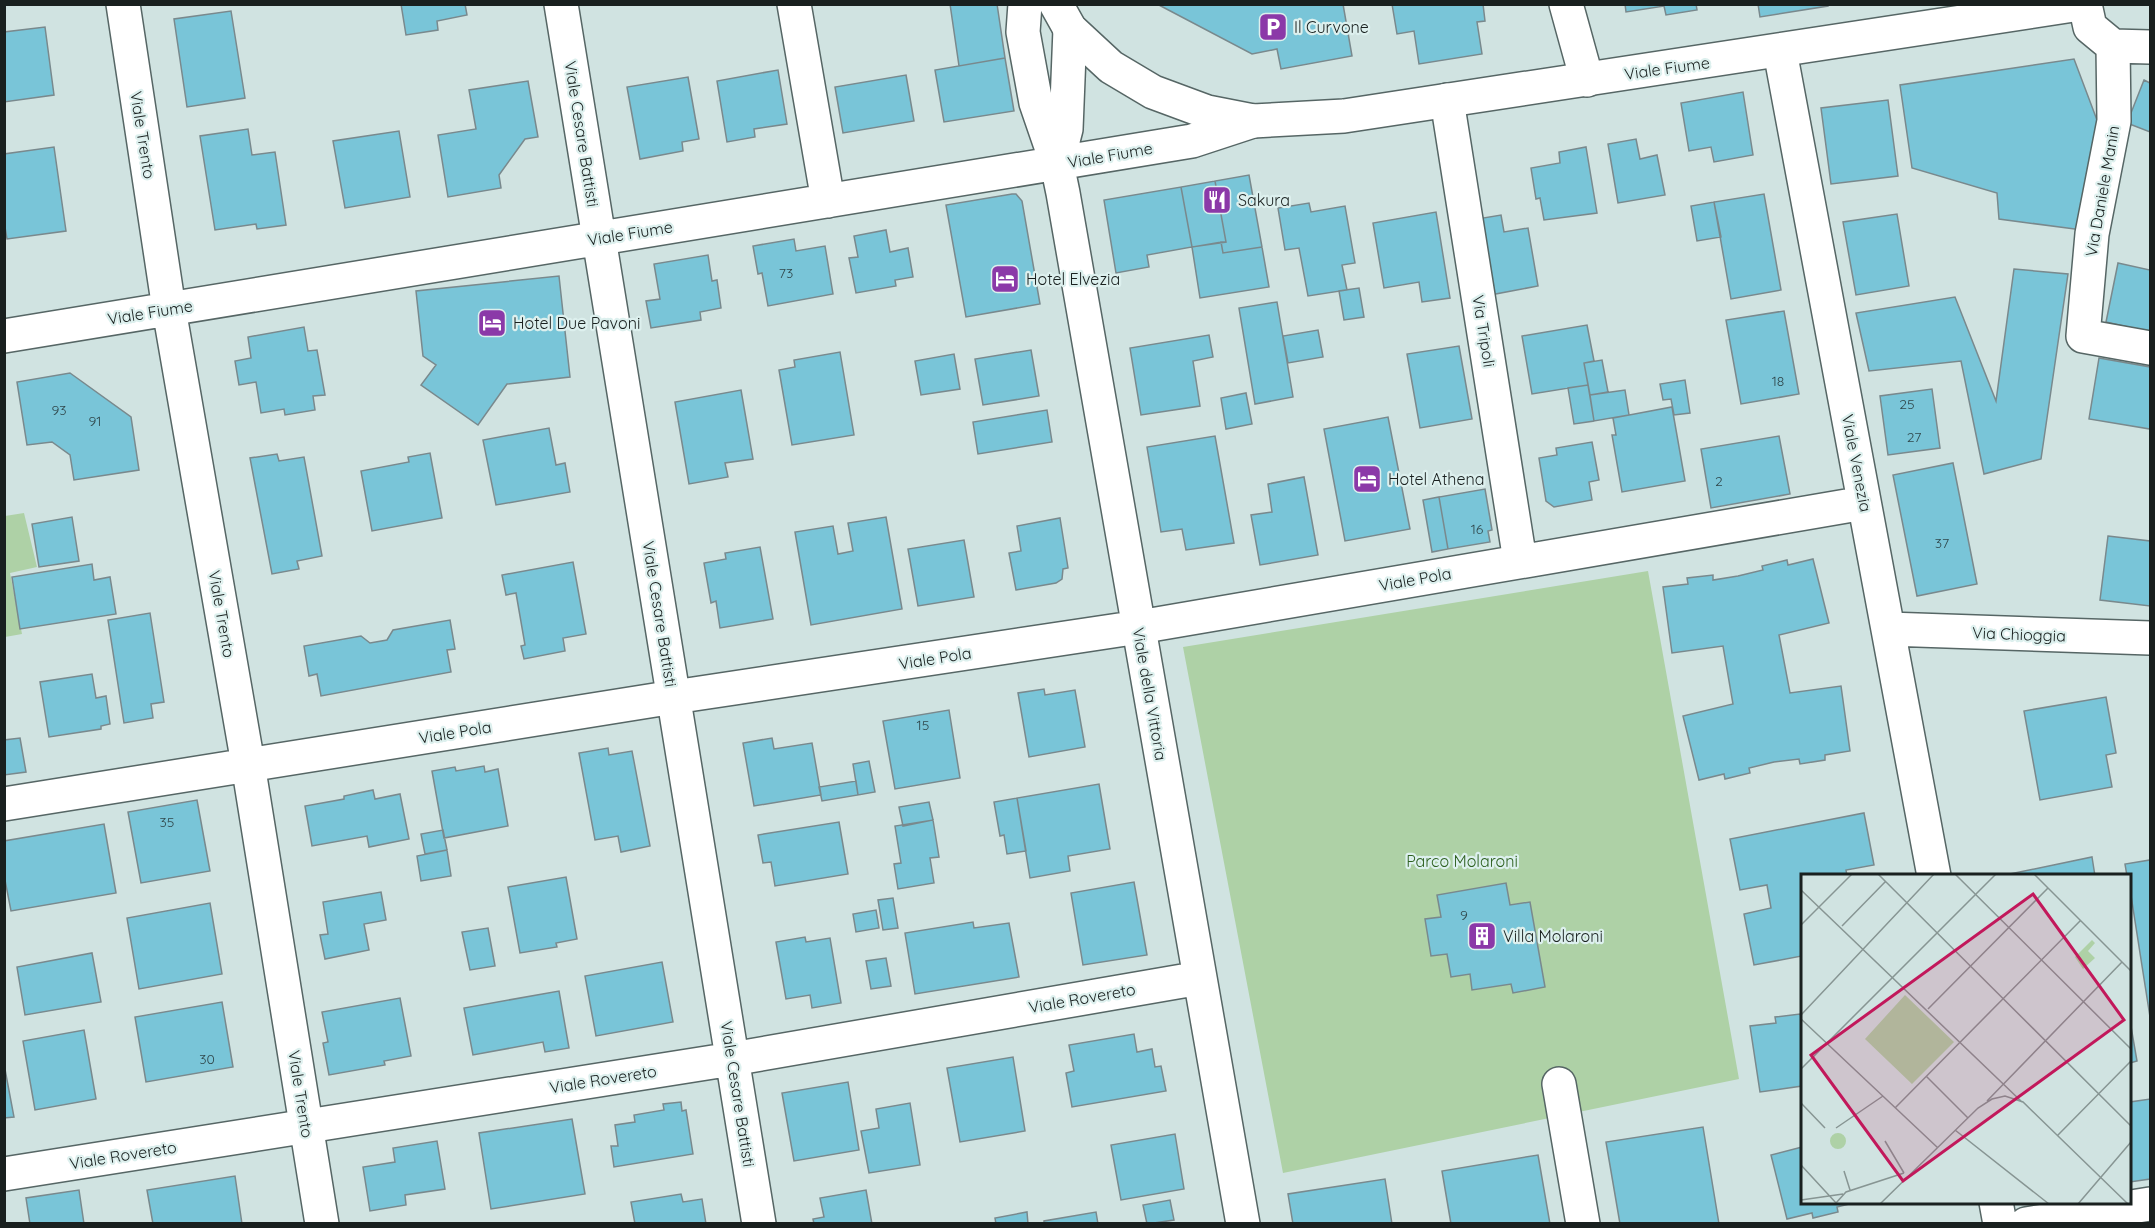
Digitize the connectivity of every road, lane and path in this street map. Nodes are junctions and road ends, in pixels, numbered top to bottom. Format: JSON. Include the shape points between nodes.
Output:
{"nodes":[{"id":1,"x":123,"y":4,"type":"edge"},
{"id":2,"x":561,"y":4,"type":"edge"},
{"id":3,"x":794,"y":4,"type":"edge"},
{"id":4,"x":1025,"y":4,"type":"edge"},
{"id":5,"x":1566,"y":4,"type":"edge"},
{"id":6,"x":2080,"y":4,"type":"edge"},
{"id":7,"x":2085,"y":4,"type":"edge"},
{"id":8,"x":1063,"y":17,"type":"edge"},
{"id":9,"x":2113,"y":46,"type":"junction"},
{"id":10,"x":2151,"y":47,"type":"edge"},
{"id":11,"x":1780,"y":51,"type":"junction"},
{"id":12,"x":1587,"y":80,"type":"junction"},
{"id":13,"x":1447,"y":100,"type":"junction"},
{"id":14,"x":1253,"y":121,"type":"junction"},
{"id":15,"x":1057,"y":164,"type":"junction"},
{"id":16,"x":828,"y":201,"type":"junction"},
{"id":17,"x":599,"y":237,"type":"junction"},
{"id":18,"x":169,"y":309,"type":"junction"},
{"id":19,"x":4,"y":336,"type":"edge"},
{"id":20,"x":2151,"y":348,"type":"edge"},
{"id":21,"x":1864,"y":503,"type":"junction"},
{"id":22,"x":1520,"y":561,"type":"junction"},
{"id":23,"x":1139,"y":627,"type":"junction"},
{"id":24,"x":1888,"y":629,"type":"junction"},
{"id":25,"x":2151,"y":638,"type":"edge"},
{"id":26,"x":674,"y":697,"type":"junction"},
{"id":27,"x":248,"y":764,"type":"junction"},
{"id":28,"x":4,"y":804,"type":"edge"},
{"id":29,"x":1934,"y":874,"type":"edge"},
{"id":30,"x":1200,"y":978,"type":"junction"},
{"id":31,"x":732,"y":1059,"type":"junction"},
{"id":32,"x":1559,"y":1084,"type":"dead end"},
{"id":33,"x":306,"y":1126,"type":"junction"},
{"id":34,"x":4,"y":1174,"type":"edge"},
{"id":35,"x":1996,"y":1204,"type":"edge"},
{"id":36,"x":2151,"y":1204,"type":"edge"},
{"id":37,"x":322,"y":1224,"type":"edge"},
{"id":38,"x":759,"y":1224,"type":"edge"},
{"id":39,"x":1243,"y":1224,"type":"edge"},
{"id":40,"x":1583,"y":1224,"type":"edge"},
{"id":41,"x":2000,"y":1224,"type":"edge"},
{"id":42,"x":2026,"y":1224,"type":"edge"}],
"edges":[{"from":1,"to":18,"type":"street","name":"Viale Trento"},
{"from":2,"to":17,"type":"street","name":"Viale Cesare Battisti"},
{"from":3,"to":16,"type":"street"},
{"from":4,"to":15,"type":"street","name":"Viale della Vittoria","via":[[1023,32],[1036,103]]},
{"from":5,"to":12,"type":"street"},
{"from":6,"to":11,"type":"street","name":"Viale Fiume"},
{"from":7,"to":9,"type":"street","via":[[2090,27]]},
{"from":8,"to":14,"type":"street","name":"Viale Fiume","via":[[1111,68],[1153,92],[1207,112]]},
{"from":8,"to":15,"type":"street","name":"Viale della Vittoria","via":[[1066,129]]},
{"from":9,"to":10,"type":"street"},
{"from":9,"to":20,"type":"street","name":"Via Daniele Manin","via":[[2114,121],[2092,234],[2083,336]]},
{"from":11,"to":12,"type":"street","name":"Viale Fiume"},
{"from":11,"to":21,"type":"street","name":"Viale Venezia"},
{"from":12,"to":13,"type":"street","name":"Viale Fiume"},
{"from":13,"to":14,"type":"street","name":"Viale Fiume","via":[[1344,116]]},
{"from":13,"to":22,"type":"street","name":"Via Tripoli"},
{"from":14,"to":15,"type":"street","name":"Viale Fiume","via":[[1192,141]]},
{"from":15,"to":16,"type":"street","name":"Viale Fiume"},
{"from":15,"to":23,"type":"street","name":"Viale della Vittoria"},
{"from":16,"to":17,"type":"street","name":"Viale Fiume"},
{"from":17,"to":18,"type":"street","name":"Viale Fiume"},
{"from":17,"to":26,"type":"street","name":"Viale Cesare Battisti"},
{"from":18,"to":19,"type":"street","name":"Viale Fiume"},
{"from":18,"to":27,"type":"street","name":"Viale Trento"},
{"from":21,"to":22,"type":"street","name":"Viale Pola"},
{"from":21,"to":24,"type":"street","name":"Viale Venezia"},
{"from":22,"to":23,"type":"street","name":"Viale Pola"},
{"from":23,"to":26,"type":"street","name":"Viale Pola"},
{"from":23,"to":30,"type":"street","name":"Viale della Vittoria"},
{"from":24,"to":25,"type":"street","name":"Via Chioggia"},
{"from":24,"to":29,"type":"street","name":"Viale Venezia"},
{"from":26,"to":27,"type":"street","name":"Viale Pola"},
{"from":26,"to":31,"type":"street","name":"Viale Cesare Battisti"},
{"from":27,"to":28,"type":"street","name":"Viale Pola"},
{"from":27,"to":33,"type":"street","name":"Viale Trento"},
{"from":30,"to":31,"type":"street","name":"Viale Rovereto"},
{"from":30,"to":39,"type":"street","name":"Viale della Vittoria"},
{"from":31,"to":33,"type":"street","name":"Viale Rovereto"},
{"from":31,"to":38,"type":"street","name":"Viale Cesare Battisti"},
{"from":32,"to":40,"type":"street"},
{"from":33,"to":34,"type":"street","name":"Viale Rovereto"},
{"from":33,"to":37,"type":"street","name":"Viale Trento"},
{"from":35,"to":41,"type":"street"},
{"from":36,"to":42,"type":"street"}]}
